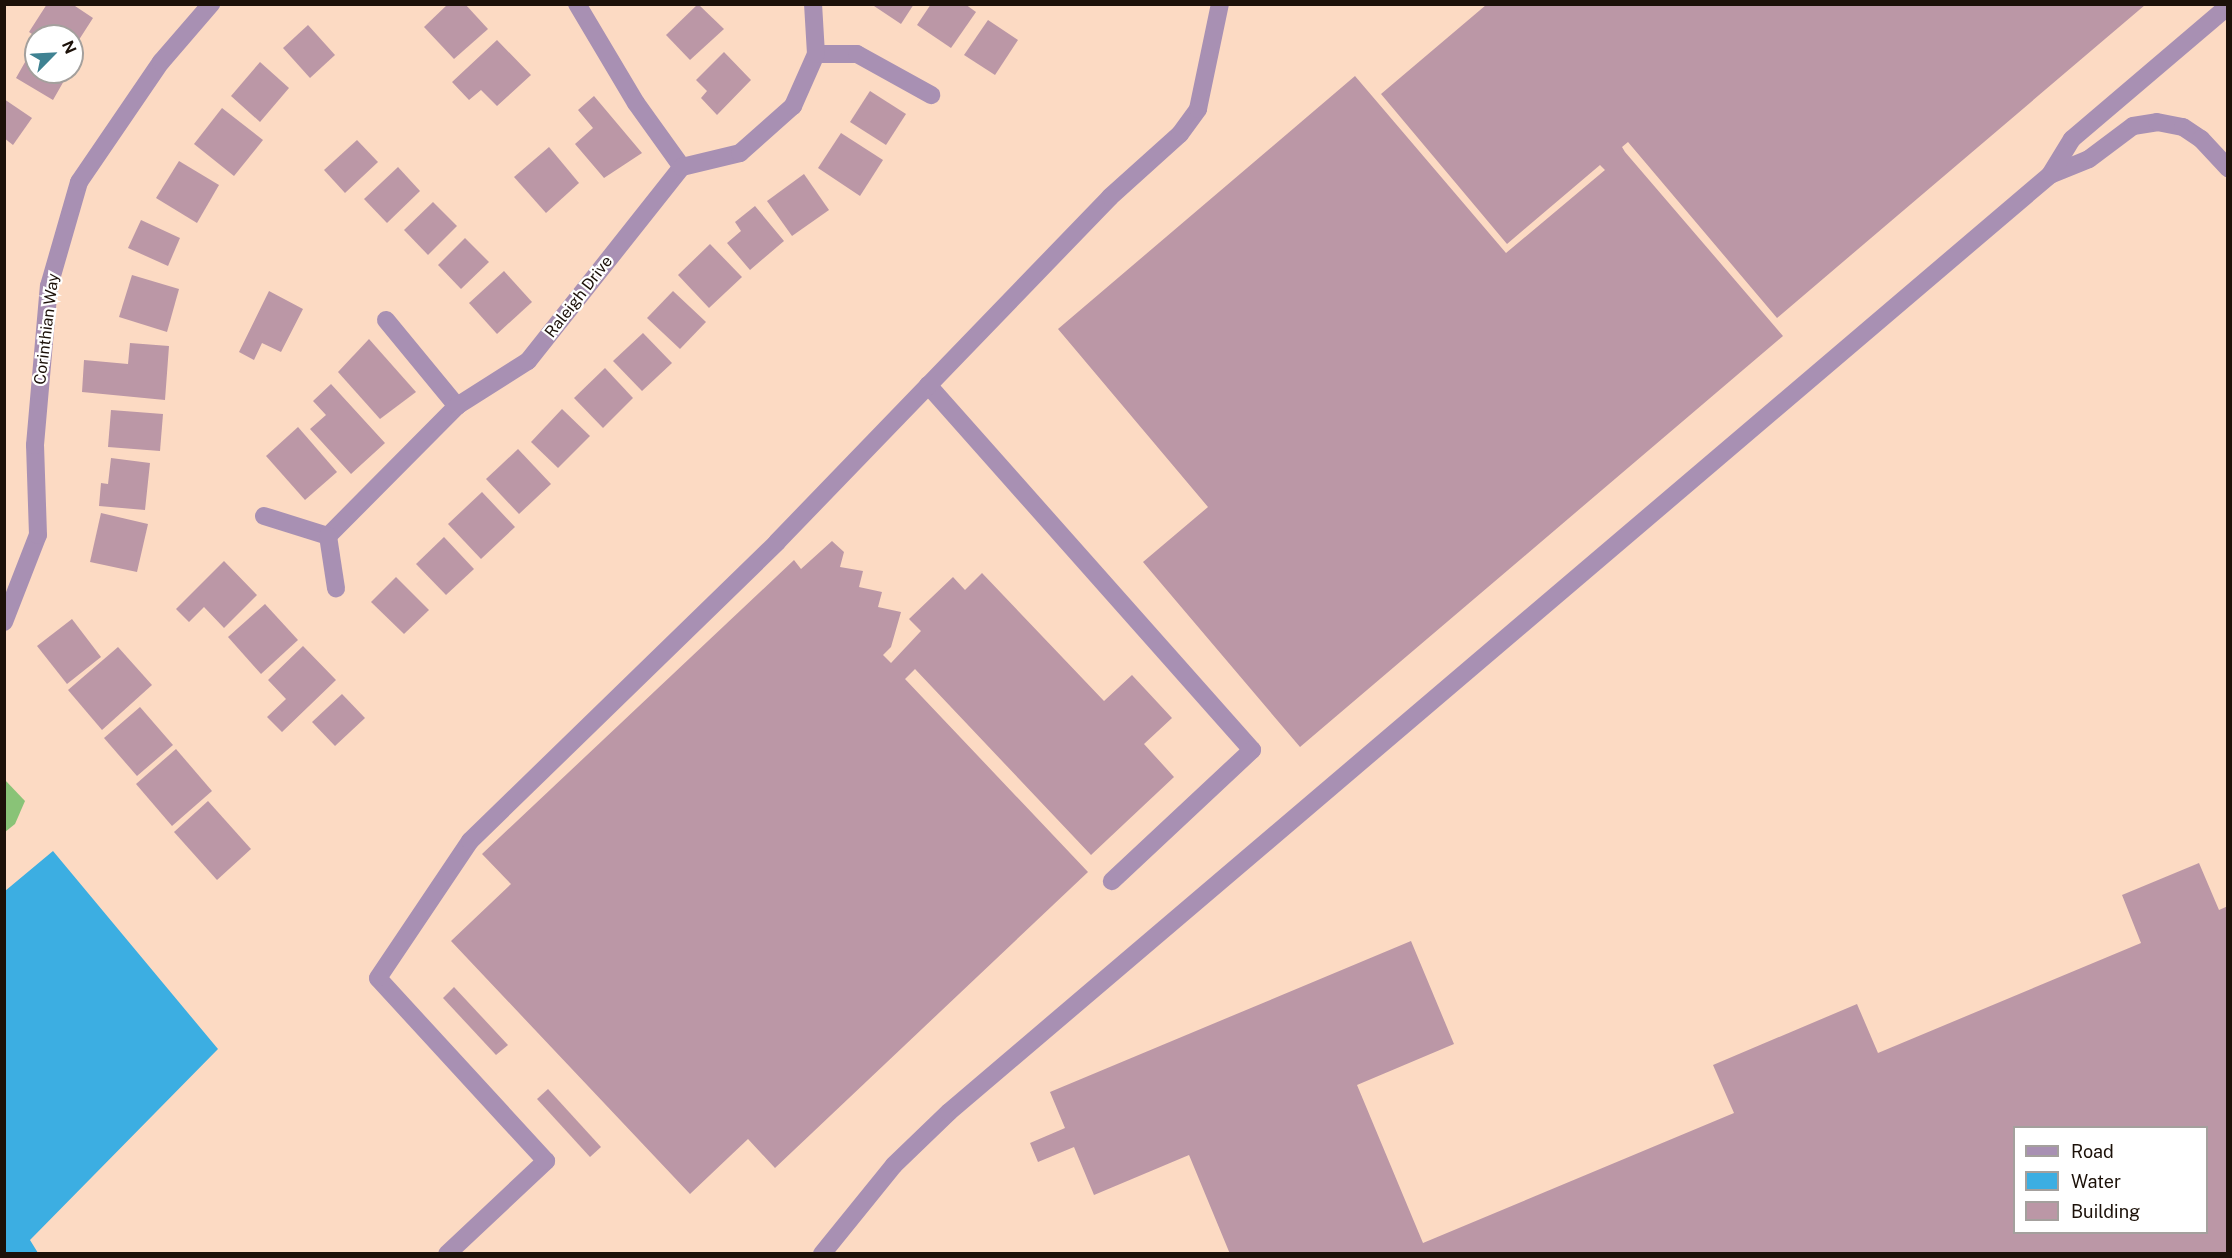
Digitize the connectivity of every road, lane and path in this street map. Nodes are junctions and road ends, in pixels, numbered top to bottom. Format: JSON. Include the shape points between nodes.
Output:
{"nodes":[{"id":1,"x":211,"y":4,"type":"edge"},
{"id":2,"x":578,"y":4,"type":"edge"},
{"id":3,"x":813,"y":4,"type":"edge"},
{"id":4,"x":1220,"y":4,"type":"edge"},
{"id":5,"x":2228,"y":6,"type":"edge"},
{"id":6,"x":816,"y":54,"type":"junction"},
{"id":7,"x":931,"y":95,"type":"dead end"},
{"id":8,"x":682,"y":166,"type":"junction"},
{"id":9,"x":2228,"y":168,"type":"edge"},
{"id":10,"x":2050,"y":175,"type":"junction"},
{"id":11,"x":386,"y":320,"type":"dead end"},
{"id":12,"x":928,"y":385,"type":"junction"},
{"id":13,"x":457,"y":406,"type":"junction"},
{"id":14,"x":264,"y":516,"type":"dead end"},
{"id":15,"x":328,"y":536,"type":"junction"},
{"id":16,"x":336,"y":588,"type":"dead end"},
{"id":17,"x":4,"y":622,"type":"edge"},
{"id":18,"x":1112,"y":881,"type":"dead end"},
{"id":19,"x":447,"y":1254,"type":"edge"},
{"id":20,"x":822,"y":1254,"type":"edge"}],
"edges":[{"from":1,"to":17,"type":"street","name":"Corinthian Way","via":[[161,62],[79,182],[49,286],[36,445],[38,535]]},
{"from":2,"to":8,"type":"street","via":[[636,103]]},
{"from":3,"to":6,"type":"street"},
{"from":4,"to":12,"type":"street","via":[[1198,109],[1180,134],[1110,197]]},
{"from":5,"to":10,"type":"street","via":[[2072,139]]},
{"from":6,"to":7,"type":"street","via":[[857,54]]},
{"from":6,"to":8,"type":"street","via":[[793,106],[740,153]]},
{"from":8,"to":13,"type":"street","name":"Raleigh Drive","via":[[528,361]]},
{"from":9,"to":10,"type":"street","via":[[2183,127],[2157,122],[2133,126],[2089,159]]},
{"from":10,"to":20,"type":"street","via":[[949,1112],[894,1165]]},
{"from":11,"to":13,"type":"street"},
{"from":12,"to":18,"type":"street","via":[[1252,750]]},
{"from":12,"to":19,"type":"street","via":[[777,542],[470,841],[378,978],[546,1161]]},
{"from":13,"to":15,"type":"street","name":"Raleigh Drive"},
{"from":14,"to":15,"type":"street"},
{"from":15,"to":16,"type":"street"}]}
